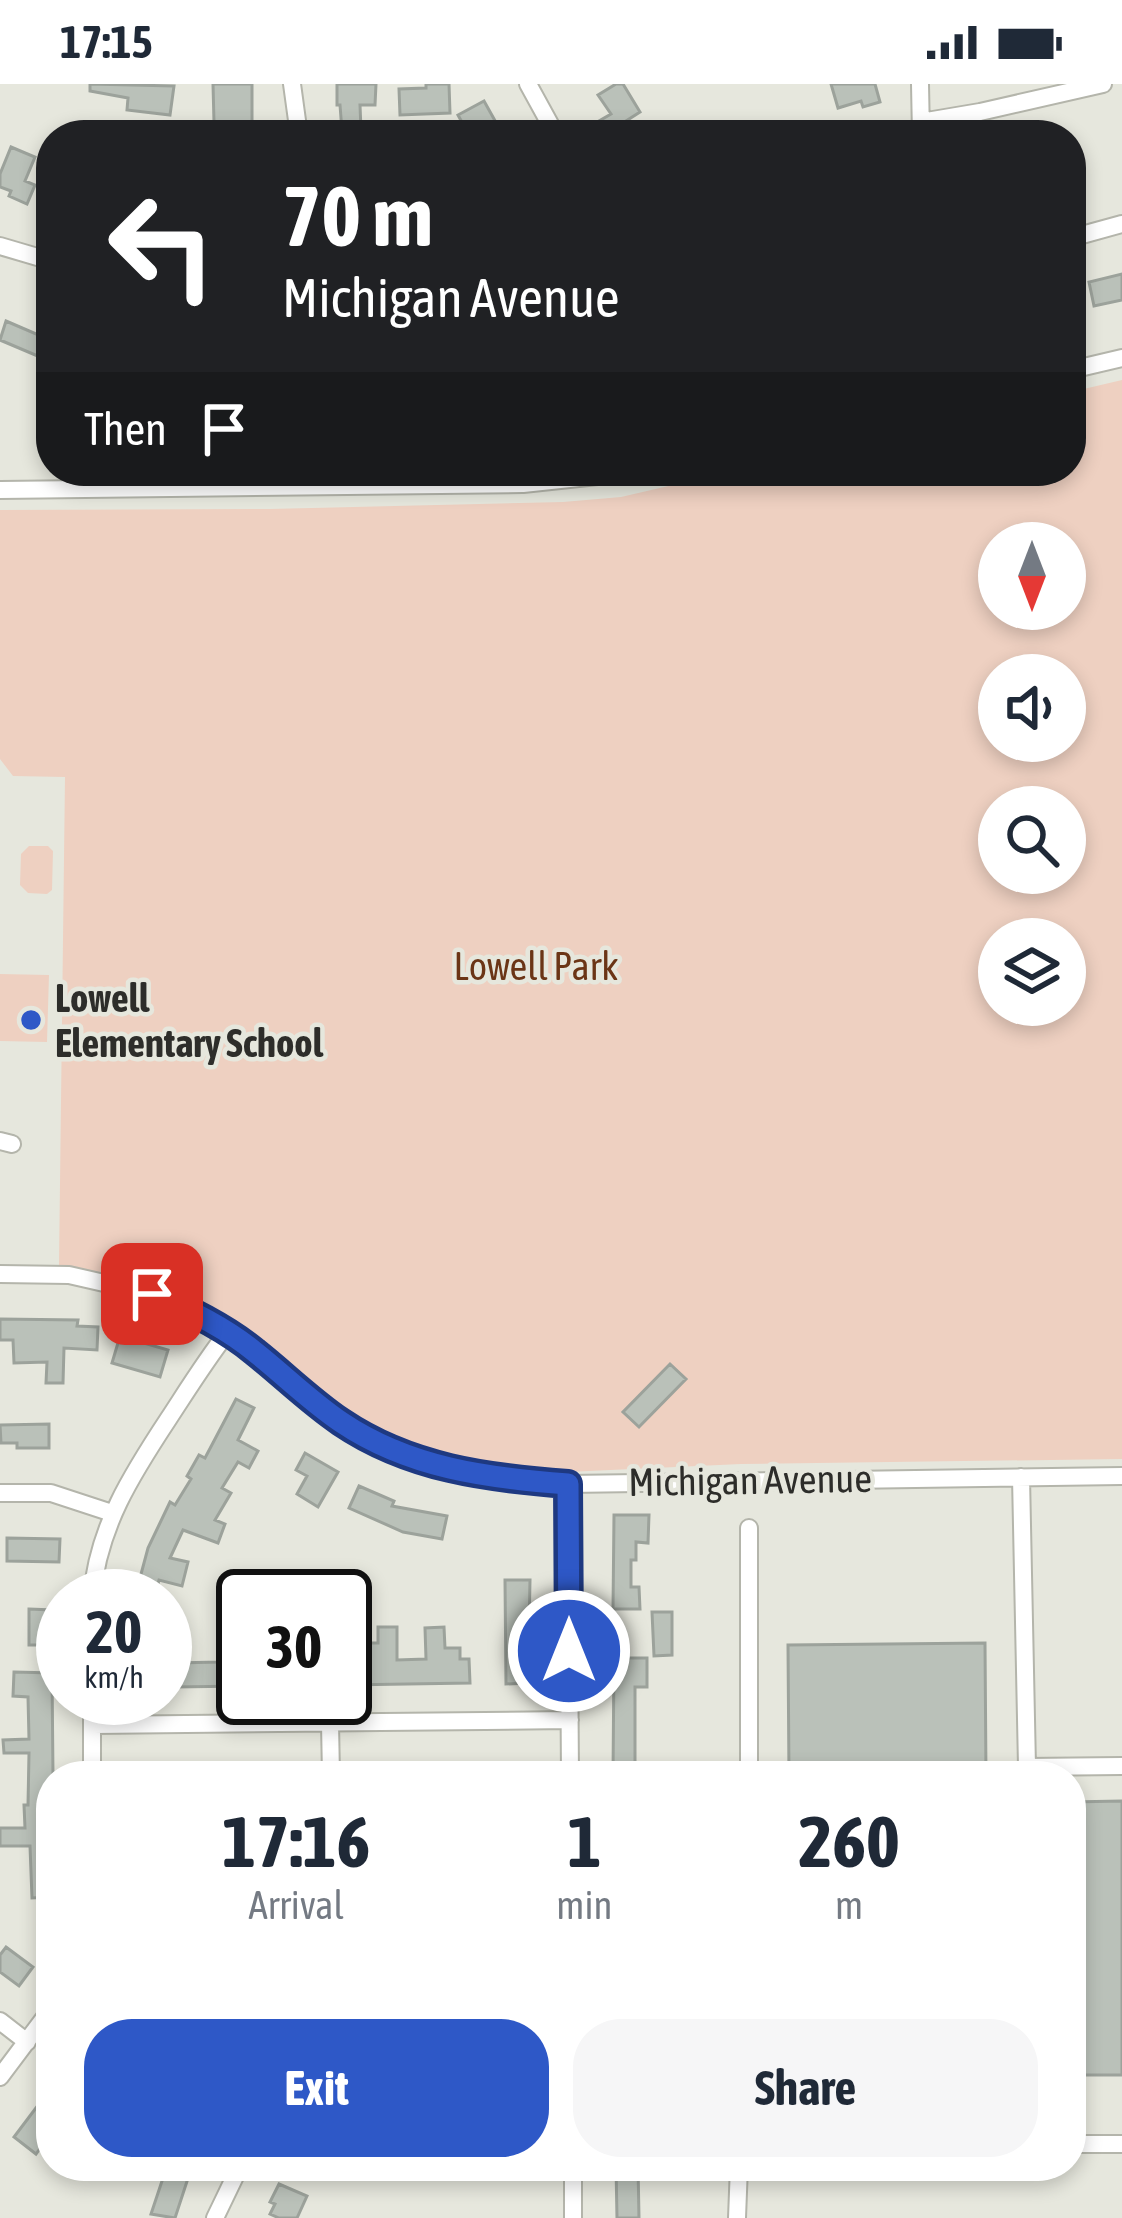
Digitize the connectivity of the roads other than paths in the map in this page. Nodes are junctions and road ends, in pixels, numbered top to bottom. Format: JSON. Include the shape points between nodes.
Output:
{"nodes":[{"id":1,"x":292,"y":84,"type":"edge"},
{"id":2,"x":528,"y":84,"type":"edge"},
{"id":3,"x":920,"y":84,"type":"edge"},
{"id":4,"x":1103,"y":84,"type":"edge"},
{"id":5,"x":297,"y":120,"type":"edge"},
{"id":6,"x":548,"y":120,"type":"edge"},
{"id":7,"x":921,"y":120,"type":"edge"},
{"id":8,"x":950,"y":120,"type":"edge"},
{"id":9,"x":1122,"y":224,"type":"edge"},
{"id":10,"x":1086,"y":234,"type":"edge"},
{"id":11,"x":0,"y":246,"type":"edge"},
{"id":12,"x":36,"y":257,"type":"edge"},
{"id":13,"x":1122,"y":358,"type":"edge"},
{"id":14,"x":1086,"y":366,"type":"edge"},
{"id":15,"x":349,"y":486,"type":"edge"},
{"id":16,"x":0,"y":490,"type":"edge"},
{"id":17,"x":0,"y":1274,"type":"edge"},
{"id":18,"x":227,"y":1333,"type":"junction"},
{"id":19,"x":1122,"y":1476,"type":"edge"},
{"id":20,"x":1021,"y":1477,"type":"junction"},
{"id":21,"x":568,"y":1484,"type":"junction"},
{"id":22,"x":0,"y":1493,"type":"edge"},
{"id":23,"x":112,"y":1513,"type":"junction"},
{"id":24,"x":749,"y":1528,"type":"dead end"},
{"id":25,"x":96,"y":1569,"type":"edge"},
{"id":26,"x":570,"y":1720,"type":"junction"},
{"id":27,"x":372,"y":1722,"type":"edge"},
{"id":28,"x":94,"y":1725,"type":"edge"},
{"id":29,"x":330,"y":1725,"type":"edge"},
{"id":30,"x":93,"y":1761,"type":"edge"},
{"id":31,"x":331,"y":1761,"type":"edge"},
{"id":32,"x":570,"y":1761,"type":"edge"},
{"id":33,"x":749,"y":1761,"type":"edge"},
{"id":34,"x":1027,"y":1761,"type":"edge"},
{"id":35,"x":1122,"y":1766,"type":"edge"},
{"id":36,"x":1086,"y":1767,"type":"edge"},
{"id":37,"x":0,"y":2021,"type":"edge"},
{"id":38,"x":36,"y":2030,"type":"edge"},
{"id":39,"x":27,"y":2042,"type":"junction"},
{"id":40,"x":0,"y":2078,"type":"edge"},
{"id":41,"x":1086,"y":2144,"type":"edge"},
{"id":42,"x":1122,"y":2144,"type":"edge"},
{"id":43,"x":233,"y":2181,"type":"edge"},
{"id":44,"x":573,"y":2181,"type":"edge"},
{"id":45,"x":738,"y":2181,"type":"edge"},
{"id":46,"x":215,"y":2218,"type":"edge"},
{"id":47,"x":573,"y":2218,"type":"edge"},
{"id":48,"x":737,"y":2218,"type":"edge"}],
"edges":[{"from":1,"to":5,"type":"street"},
{"from":2,"to":6,"type":"street"},
{"from":3,"to":7,"type":"street"},
{"from":4,"to":8,"type":"street"},
{"from":9,"to":10,"type":"street"},
{"from":11,"to":12,"type":"street"},
{"from":13,"to":14,"type":"street"},
{"from":15,"to":16,"type":"street"},
{"from":17,"to":18,"type":"street","name":"Michigan Avenue","via":[[122,1285]]},
{"from":18,"to":21,"type":"street","name":"Michigan Avenue","via":[[340,1421],[392,1450],[470,1474]]},
{"from":18,"to":23,"type":"street"},
{"from":19,"to":20,"type":"street","name":"Michigan Avenue"},
{"from":20,"to":21,"type":"street","name":"Michigan Avenue"},
{"from":20,"to":34,"type":"street"},
{"from":21,"to":26,"type":"street"},
{"from":22,"to":23,"type":"street","via":[[51,1493]]},
{"from":23,"to":25,"type":"street"},
{"from":24,"to":33,"type":"street"},
{"from":26,"to":27,"type":"street"},
{"from":26,"to":32,"type":"street"},
{"from":28,"to":30,"type":"street"},
{"from":29,"to":31,"type":"street"},
{"from":35,"to":36,"type":"street"},
{"from":37,"to":39,"type":"street"},
{"from":38,"to":39,"type":"street"},
{"from":39,"to":40,"type":"street"},
{"from":41,"to":42,"type":"street"},
{"from":43,"to":46,"type":"street"},
{"from":44,"to":47,"type":"street"},
{"from":45,"to":48,"type":"street"}]}
